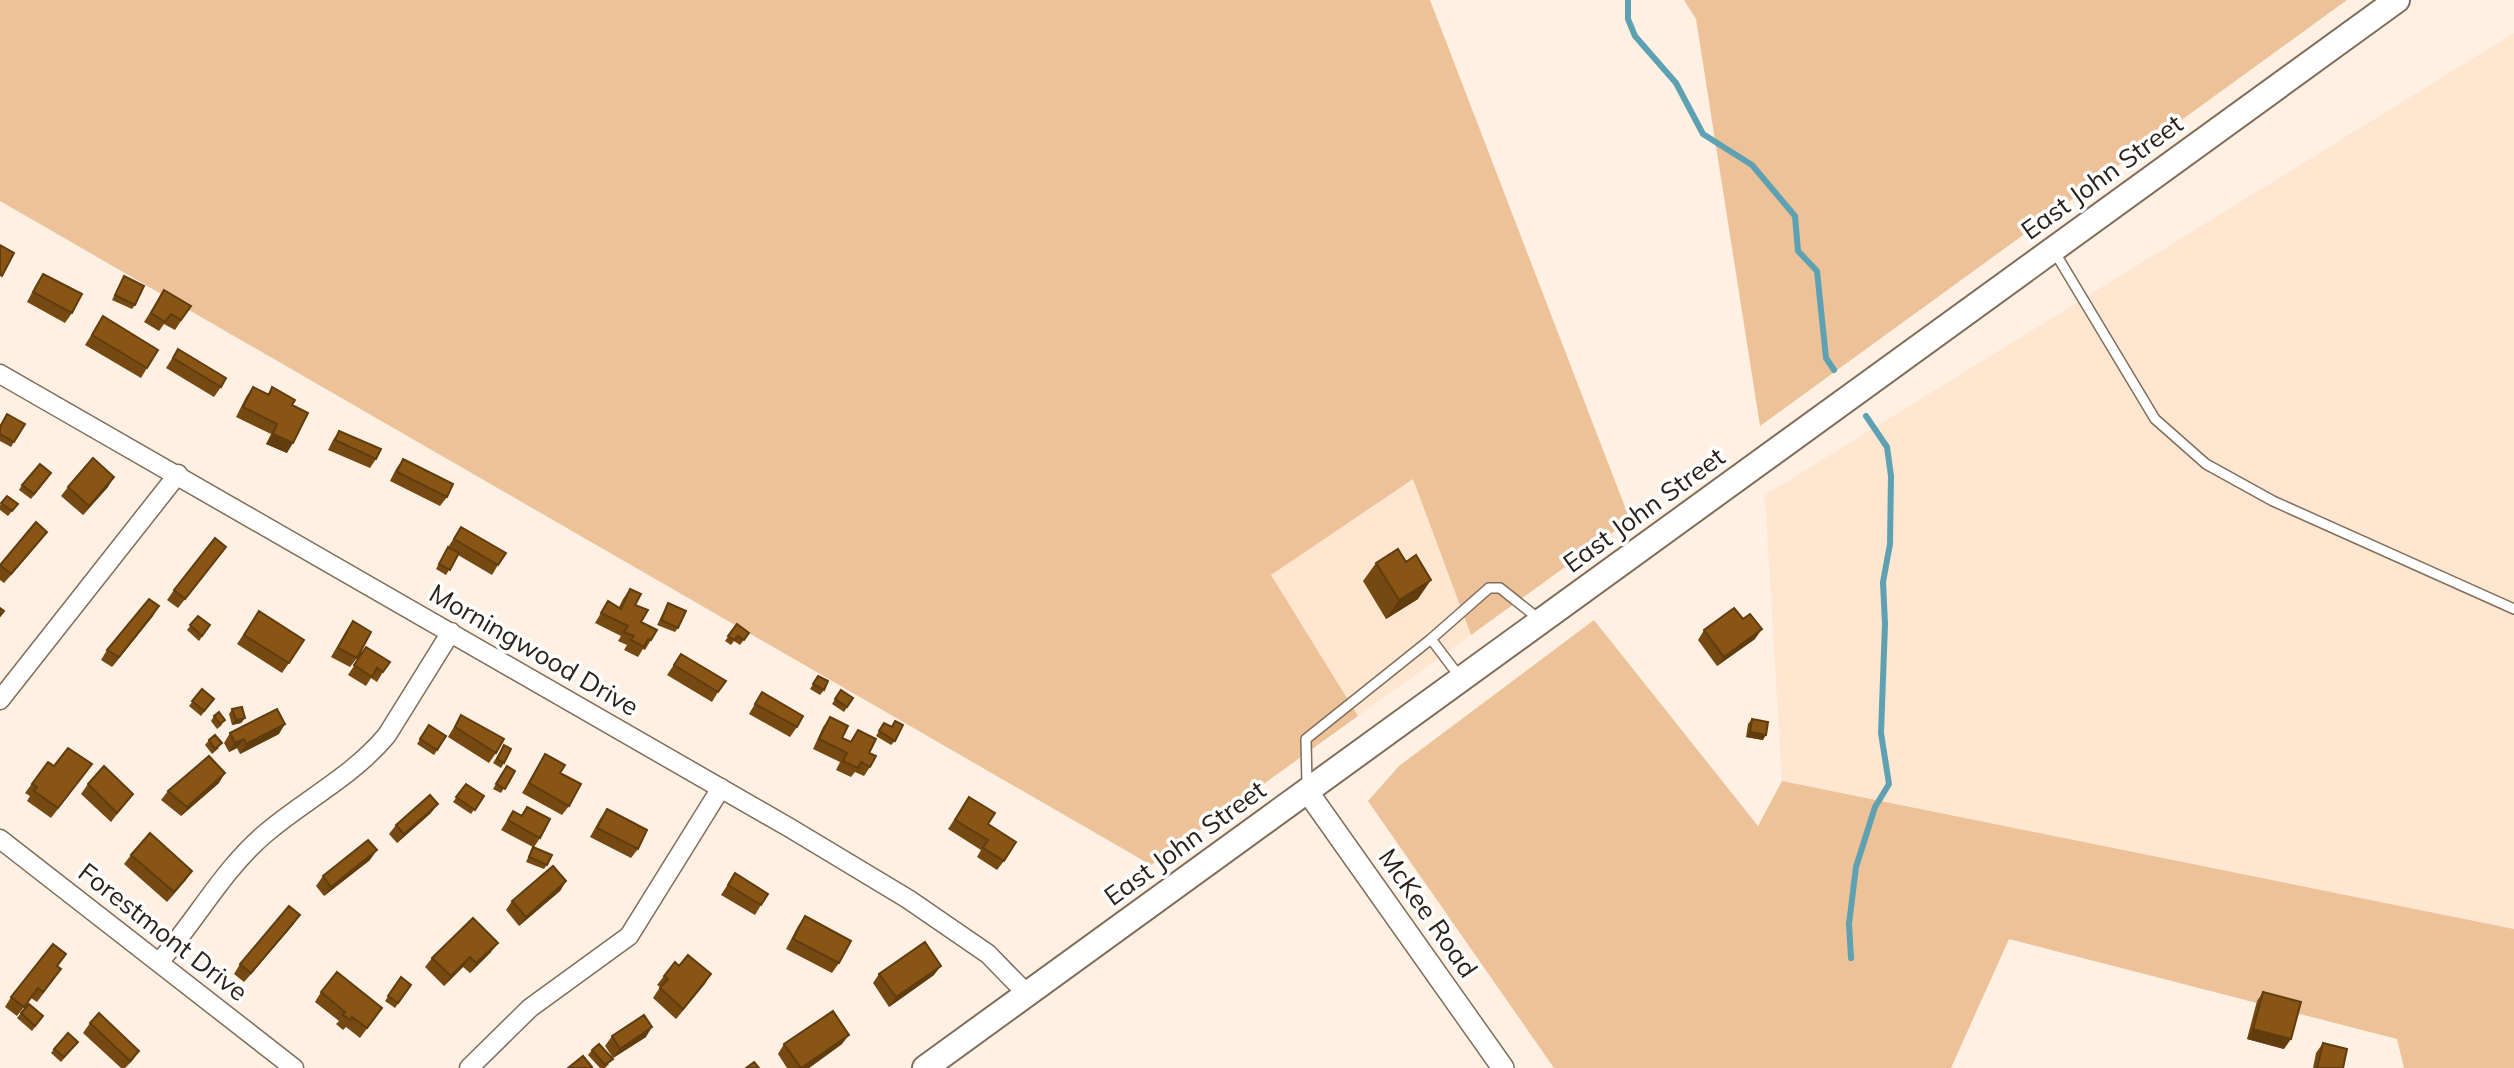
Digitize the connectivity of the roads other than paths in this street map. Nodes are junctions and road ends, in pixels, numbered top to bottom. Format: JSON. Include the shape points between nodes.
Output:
{"nodes":[{"id":1,"x":2397,"y":0,"type":"edge"},
{"id":2,"x":2053,"y":249,"type":"junction"},
{"id":3,"x":0,"y":374,"type":"edge"},
{"id":4,"x":178,"y":474,"type":"junction"},
{"id":5,"x":2514,"y":609,"type":"edge"},
{"id":6,"x":1541,"y":621,"type":"junction"},
{"id":7,"x":451,"y":632,"type":"junction"},
{"id":8,"x":1431,"y":639,"type":"junction"},
{"id":9,"x":1460,"y":678,"type":"junction"},
{"id":10,"x":0,"y":700,"type":"edge"},
{"id":11,"x":721,"y":788,"type":"junction"},
{"id":12,"x":1307,"y":791,"type":"junction"},
{"id":13,"x":0,"y":839,"type":"edge"},
{"id":14,"x":159,"y":962,"type":"junction"},
{"id":15,"x":1027,"y":994,"type":"junction"},
{"id":16,"x":294,"y":1068,"type":"edge"},
{"id":17,"x":468,"y":1068,"type":"edge"},
{"id":18,"x":925,"y":1068,"type":"edge"},
{"id":19,"x":1503,"y":1068,"type":"edge"}],
"edges":[{"from":1,"to":2,"type":"main road","name":"East John Street"},
{"from":2,"to":5,"type":"lane","via":[[2155,419],[2206,464],[2273,501]]},
{"from":2,"to":6,"type":"main road","name":"East John Street"},
{"from":3,"to":4,"type":"street","name":"Morningwood Drive"},
{"from":4,"to":7,"type":"street","name":"Morningwood Drive"},
{"from":4,"to":10,"type":"street"},
{"from":6,"to":8,"type":"lane","via":[[1500,588],[1489,589]]},
{"from":6,"to":9,"type":"main road","name":"East John Street"},
{"from":7,"to":11,"type":"street","name":"Morningwood Drive"},
{"from":7,"to":14,"type":"street","via":[[375,750],[266,833]]},
{"from":8,"to":9,"type":"lane"},
{"from":8,"to":12,"type":"lane","via":[[1306,739]]},
{"from":9,"to":12,"type":"main road","name":"East John Street"},
{"from":11,"to":15,"type":"street","name":"Morningwood Drive","via":[[908,899],[988,954]]},
{"from":11,"to":17,"type":"street","via":[[629,936],[530,1008]]},
{"from":12,"to":15,"type":"main road","name":"East John Street"},
{"from":12,"to":19,"type":"street","name":"McKee Road"},
{"from":13,"to":14,"type":"street","name":"Forestmont Drive"},
{"from":14,"to":16,"type":"street","name":"Forestmont Drive"},
{"from":15,"to":18,"type":"main road","name":"East John Street"}]}
